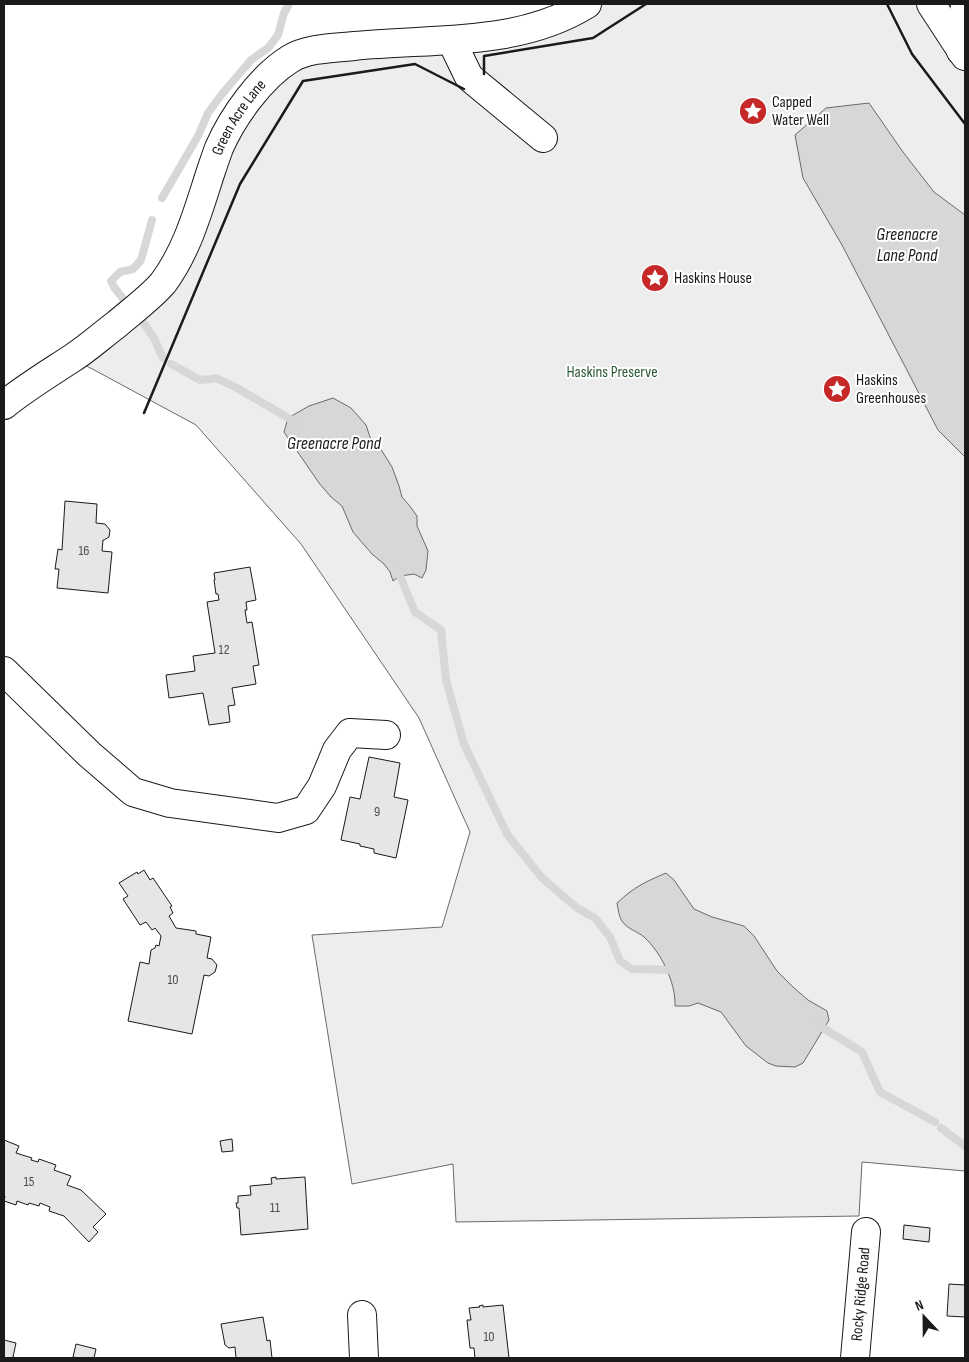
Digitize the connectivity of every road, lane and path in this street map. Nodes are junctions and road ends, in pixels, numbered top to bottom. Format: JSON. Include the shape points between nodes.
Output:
{"nodes":[{"id":1,"x":587,"y":4,"type":"edge"},
{"id":2,"x":931,"y":4,"type":"edge"},
{"id":3,"x":965,"y":4,"type":"edge"},
{"id":4,"x":451,"y":40,"type":"junction"},
{"id":5,"x":963,"y":54,"type":"edge"},
{"id":6,"x":543,"y":138,"type":"dead end"},
{"id":7,"x":4,"y":405,"type":"edge"},
{"id":8,"x":4,"y":671,"type":"edge"},
{"id":9,"x":386,"y":734,"type":"dead end"},
{"id":10,"x":866,"y":1232,"type":"dead end"},
{"id":11,"x":362,"y":1315,"type":"dead end"},
{"id":12,"x":364,"y":1358,"type":"edge"},
{"id":13,"x":855,"y":1358,"type":"edge"}],
"edges":[{"from":1,"to":4,"type":"street","name":"Green Acre Lane","via":[[530,28],[498,36]]},
{"from":2,"to":5,"type":"street"},
{"from":3,"to":5,"type":"street"},
{"from":4,"to":6,"type":"street","via":[[469,77]]},
{"from":4,"to":7,"type":"street","name":"Green Acre Lane","via":[[315,50],[292,57],[276,68],[240,110],[219,148],[193,226],[180,257],[162,284],[72,358]]},
{"from":8,"to":9,"type":"street","via":[[132,792],[170,803],[278,818],[306,810],[322,786],[337,750],[350,733]]},
{"from":10,"to":13,"type":"street","name":"Rocky Ridge Road"},
{"from":11,"to":12,"type":"street"}]}
